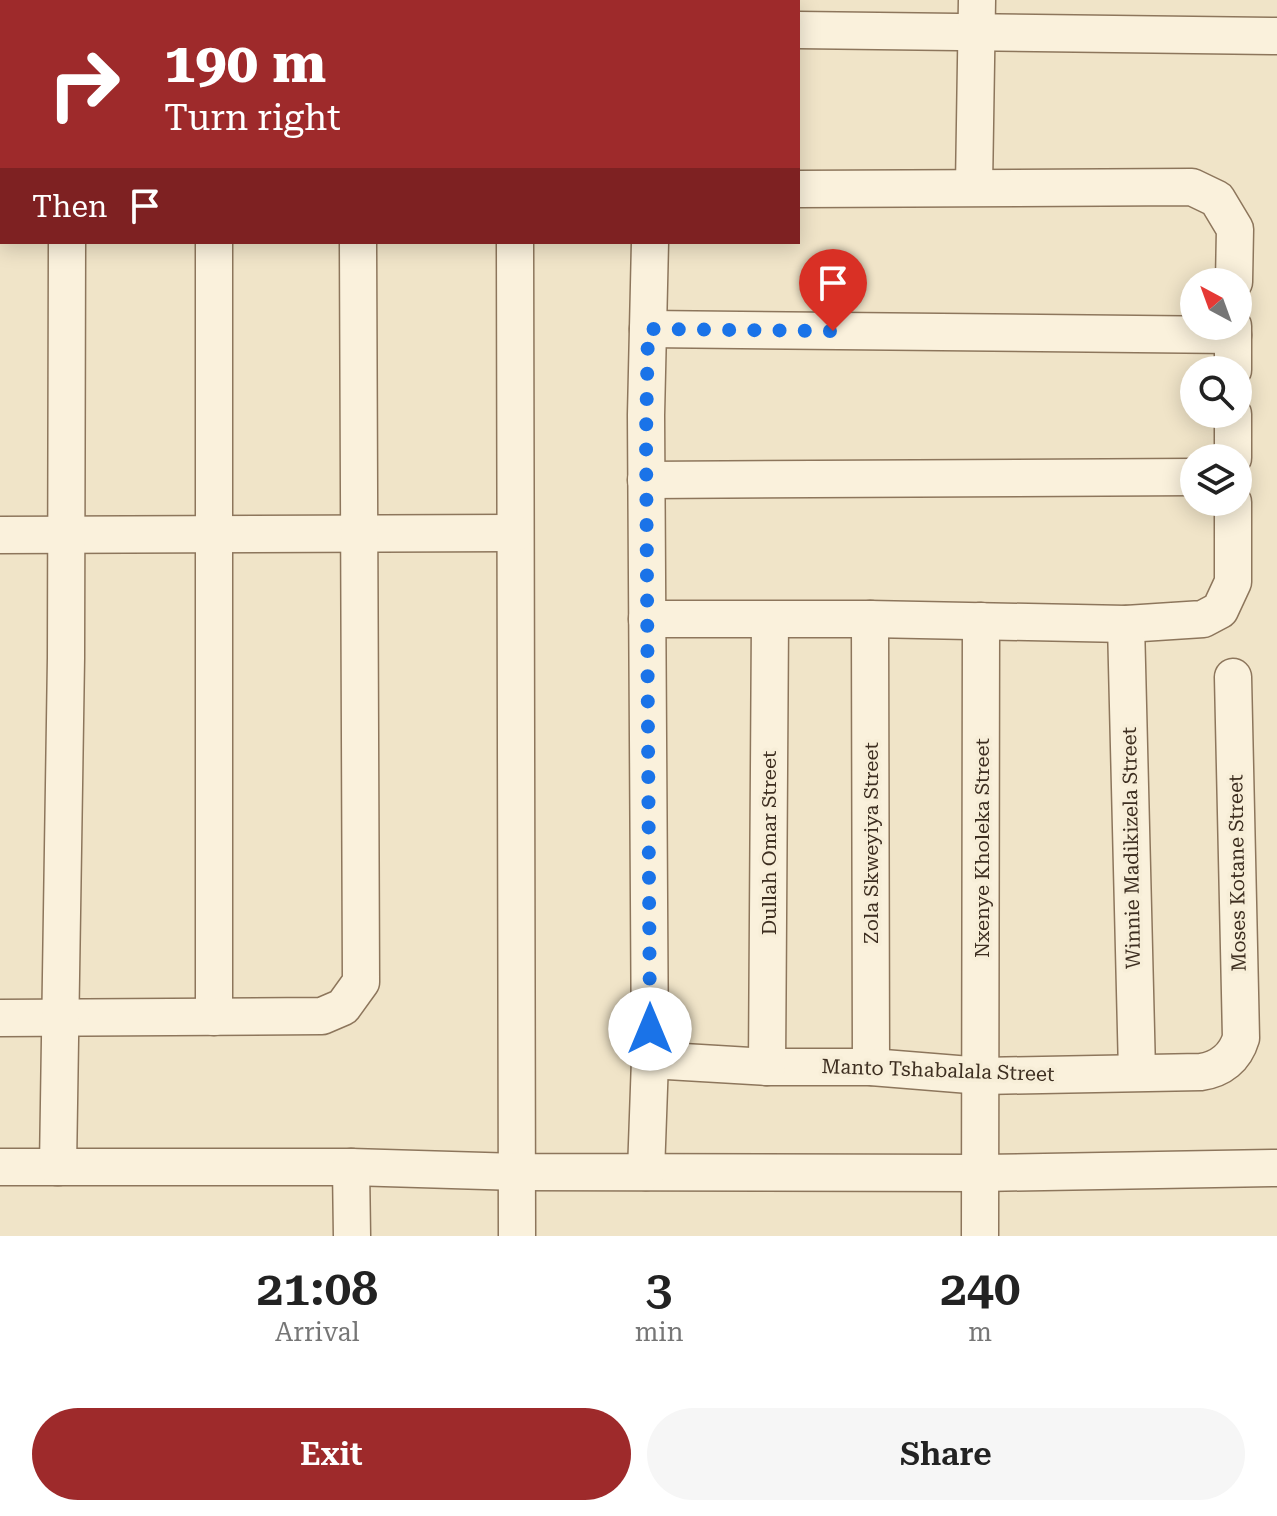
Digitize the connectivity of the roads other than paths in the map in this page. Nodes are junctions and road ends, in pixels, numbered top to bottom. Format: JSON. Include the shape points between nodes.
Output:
{"nodes":[{"id":1,"x":977,"y":15,"type":"edge"},
{"id":2,"x":800,"y":30,"type":"edge"},
{"id":3,"x":1277,"y":36,"type":"edge"},
{"id":4,"x":974,"y":186,"type":"junction"},
{"id":5,"x":800,"y":189,"type":"edge"},
{"id":6,"x":67,"y":244,"type":"edge"},
{"id":7,"x":214,"y":244,"type":"edge"},
{"id":8,"x":358,"y":244,"type":"edge"},
{"id":9,"x":515,"y":244,"type":"edge"},
{"id":10,"x":650,"y":244,"type":"edge"},
{"id":11,"x":1234,"y":268,"type":"edge"},
{"id":12,"x":648,"y":329,"type":"junction"},
{"id":13,"x":1233,"y":344,"type":"edge"},
{"id":14,"x":1180,"y":477,"type":"edge"},
{"id":15,"x":646,"y":480,"type":"junction"},
{"id":16,"x":1233,"y":516,"type":"edge"},
{"id":17,"x":213,"y":533,"type":"junction"},
{"id":18,"x":358,"y":533,"type":"junction"},
{"id":19,"x":515,"y":533,"type":"junction"},
{"id":20,"x":66,"y":534,"type":"junction"},
{"id":21,"x":0,"y":535,"type":"edge"},
{"id":22,"x":647,"y":619,"type":"junction"},
{"id":23,"x":870,"y":619,"type":"junction"},
{"id":24,"x":770,"y":620,"type":"junction"},
{"id":25,"x":981,"y":621,"type":"junction"},
{"id":26,"x":1126,"y":624,"type":"junction"},
{"id":27,"x":1233,"y":677,"type":"dead end"},
{"id":28,"x":60,"y":1017,"type":"junction"},
{"id":29,"x":214,"y":1017,"type":"junction"},
{"id":30,"x":0,"y":1018,"type":"edge"},
{"id":31,"x":650,"y":1060,"type":"junction"},
{"id":32,"x":1224,"y":1064,"type":"joint"},
{"id":33,"x":767,"y":1067,"type":"junction"},
{"id":34,"x":871,"y":1067,"type":"junction"},
{"id":35,"x":1137,"y":1072,"type":"junction"},
{"id":36,"x":982,"y":1076,"type":"junction"},
{"id":37,"x":0,"y":1167,"type":"edge"},
{"id":38,"x":58,"y":1167,"type":"junction"},
{"id":39,"x":351,"y":1167,"type":"junction"},
{"id":40,"x":1277,"y":1168,"type":"edge"},
{"id":41,"x":517,"y":1172,"type":"junction"},
{"id":42,"x":646,"y":1172,"type":"junction"},
{"id":43,"x":981,"y":1173,"type":"junction"},
{"id":44,"x":352,"y":1236,"type":"edge"},
{"id":45,"x":517,"y":1236,"type":"edge"},
{"id":46,"x":980,"y":1236,"type":"edge"}],
"edges":[{"from":1,"to":2,"type":"street"},
{"from":1,"to":3,"type":"street"},
{"from":1,"to":4,"type":"street"},
{"from":4,"to":5,"type":"street"},
{"from":4,"to":11,"type":"street","via":[[1192,187],[1217,199],[1235,229]]},
{"from":6,"to":20,"type":"street"},
{"from":7,"to":17,"type":"street"},
{"from":8,"to":18,"type":"street"},
{"from":9,"to":19,"type":"street"},
{"from":10,"to":12,"type":"street"},
{"from":12,"to":13,"type":"street"},
{"from":12,"to":15,"type":"street"},
{"from":14,"to":15,"type":"street"},
{"from":15,"to":22,"type":"street"},
{"from":16,"to":26,"type":"street","via":[[1233,582],[1220,610],[1203,619]]},
{"from":17,"to":18,"type":"street"},
{"from":17,"to":20,"type":"street"},
{"from":17,"to":29,"type":"street"},
{"from":18,"to":19,"type":"street"},
{"from":18,"to":29,"type":"street","via":[[361,982],[343,1007],[322,1016]]},
{"from":19,"to":41,"type":"street"},
{"from":20,"to":21,"type":"street"},
{"from":20,"to":28,"type":"street"},
{"from":22,"to":24,"type":"street"},
{"from":22,"to":31,"type":"street"},
{"from":23,"to":24,"type":"street"},
{"from":23,"to":25,"type":"street"},
{"from":23,"to":34,"type":"street","name":"Zola Skweyiya Street"},
{"from":24,"to":33,"type":"street","name":"Dullah Omar Street"},
{"from":25,"to":26,"type":"street"},
{"from":25,"to":36,"type":"street","name":"Nxenye Kholeka Street"},
{"from":26,"to":35,"type":"street","name":"Winnie Madikizela Street"},
{"from":27,"to":32,"type":"street","name":"Moses Kotane Street","via":[[1241,1038]]},
{"from":28,"to":29,"type":"street"},
{"from":28,"to":30,"type":"street"},
{"from":28,"to":38,"type":"street"},
{"from":31,"to":33,"type":"street","name":"Manto Tshabalala Street"},
{"from":31,"to":42,"type":"street"},
{"from":32,"to":35,"type":"street","name":"Manto Tshabalala Street","via":[[1201,1072]]},
{"from":33,"to":34,"type":"street","name":"Manto Tshabalala Street"},
{"from":34,"to":36,"type":"street","name":"Manto Tshabalala Street"},
{"from":35,"to":36,"type":"street","name":"Manto Tshabalala Street"},
{"from":36,"to":43,"type":"street","name":"Nxenye Kholeka Street"},
{"from":37,"to":38,"type":"street"},
{"from":38,"to":39,"type":"street"},
{"from":39,"to":41,"type":"street"},
{"from":39,"to":44,"type":"street"},
{"from":40,"to":43,"type":"street"},
{"from":41,"to":42,"type":"street"},
{"from":41,"to":45,"type":"street"},
{"from":42,"to":43,"type":"street"},
{"from":43,"to":46,"type":"street","name":"Nxenye Kholeka Street"}]}
